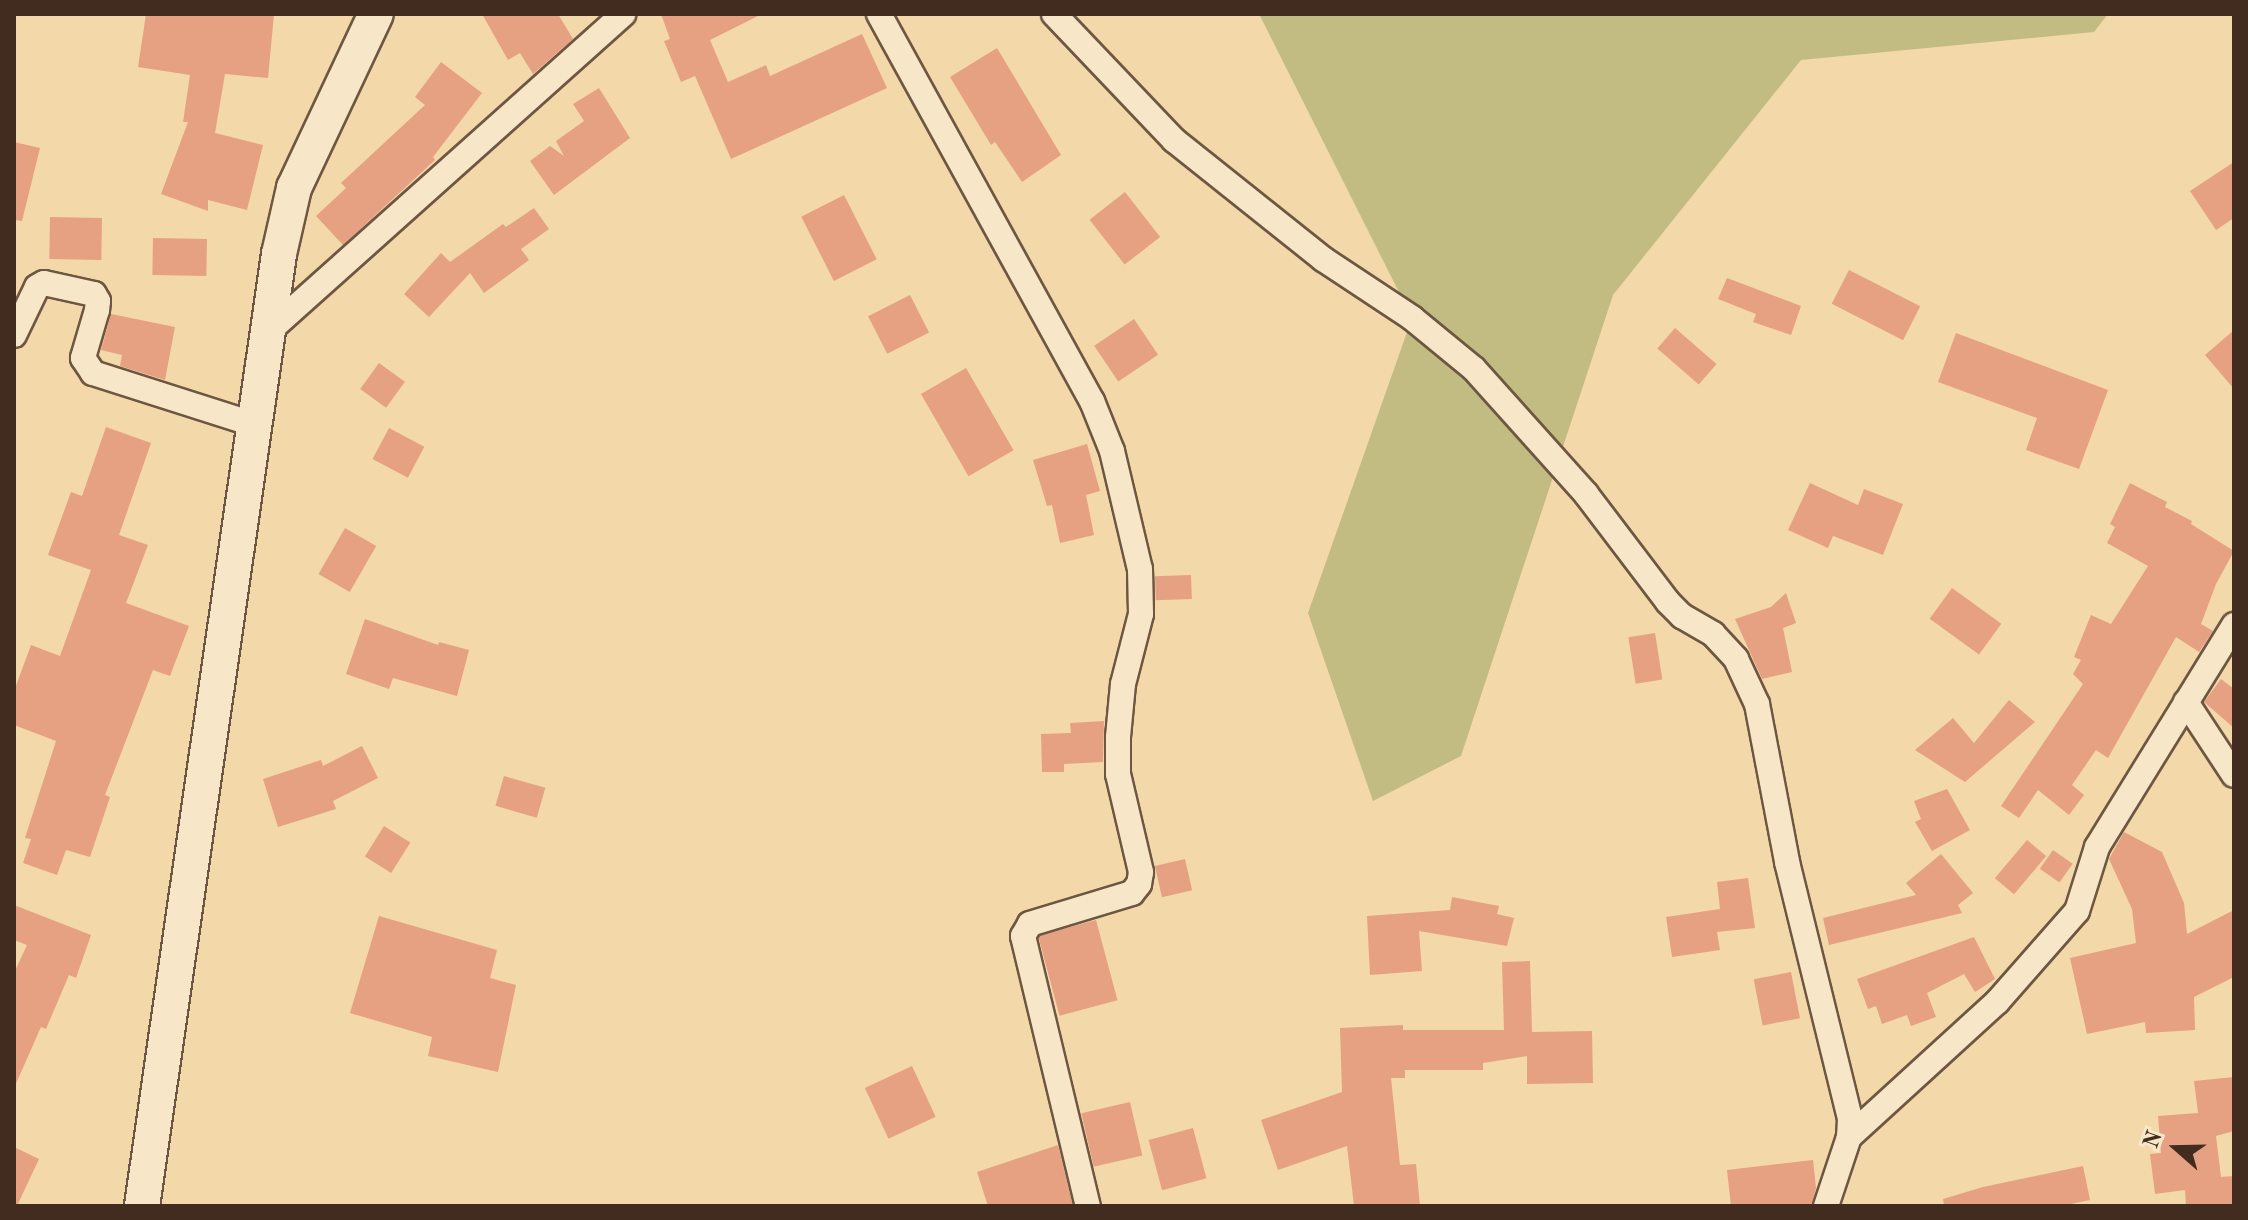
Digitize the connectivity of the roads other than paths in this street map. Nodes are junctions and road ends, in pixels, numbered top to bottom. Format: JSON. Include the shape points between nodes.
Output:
{"nodes":[{"id":1,"x":376,"y":14,"type":"edge"},
{"id":2,"x":623,"y":14,"type":"edge"},
{"id":3,"x":879,"y":14,"type":"edge"},
{"id":4,"x":1054,"y":14,"type":"edge"},
{"id":5,"x":270,"y":330,"type":"junction"},
{"id":6,"x":14,"y":335,"type":"edge"},
{"id":7,"x":256,"y":425,"type":"junction"},
{"id":8,"x":2234,"y":625,"type":"edge"},
{"id":9,"x":2186,"y":702,"type":"junction"},
{"id":10,"x":2234,"y":775,"type":"edge"},
{"id":11,"x":1849,"y":1137,"type":"junction"},
{"id":12,"x":142,"y":1206,"type":"edge"},
{"id":13,"x":1088,"y":1206,"type":"edge"},
{"id":14,"x":1826,"y":1206,"type":"edge"}],
"edges":[{"from":1,"to":5,"type":"street","via":[[294,188]]},
{"from":2,"to":5,"type":"street"},
{"from":3,"to":13,"type":"street","via":[[1092,401],[1112,451],[1140,569],[1141,614],[1123,684],[1118,737],[1118,774],[1141,872],[1139,884],[1132,893],[1030,924],[1023,936]]},
{"from":4,"to":11,"type":"street","via":[[1174,140],[1323,259],[1412,318],[1474,369],[1586,494],[1668,602],[1713,634],[1736,659],[1757,704],[1787,862],[1850,1119]]},
{"from":5,"to":7,"type":"street"},
{"from":6,"to":7,"type":"street","via":[[37,287],[44,283],[94,294],[97,310],[83,358],[93,373]]},
{"from":7,"to":12,"type":"street"},
{"from":8,"to":9,"type":"street"},
{"from":9,"to":10,"type":"street"},
{"from":9,"to":11,"type":"street","via":[[2097,847],[2077,911],[1997,1002]]},
{"from":11,"to":14,"type":"street"}]}
